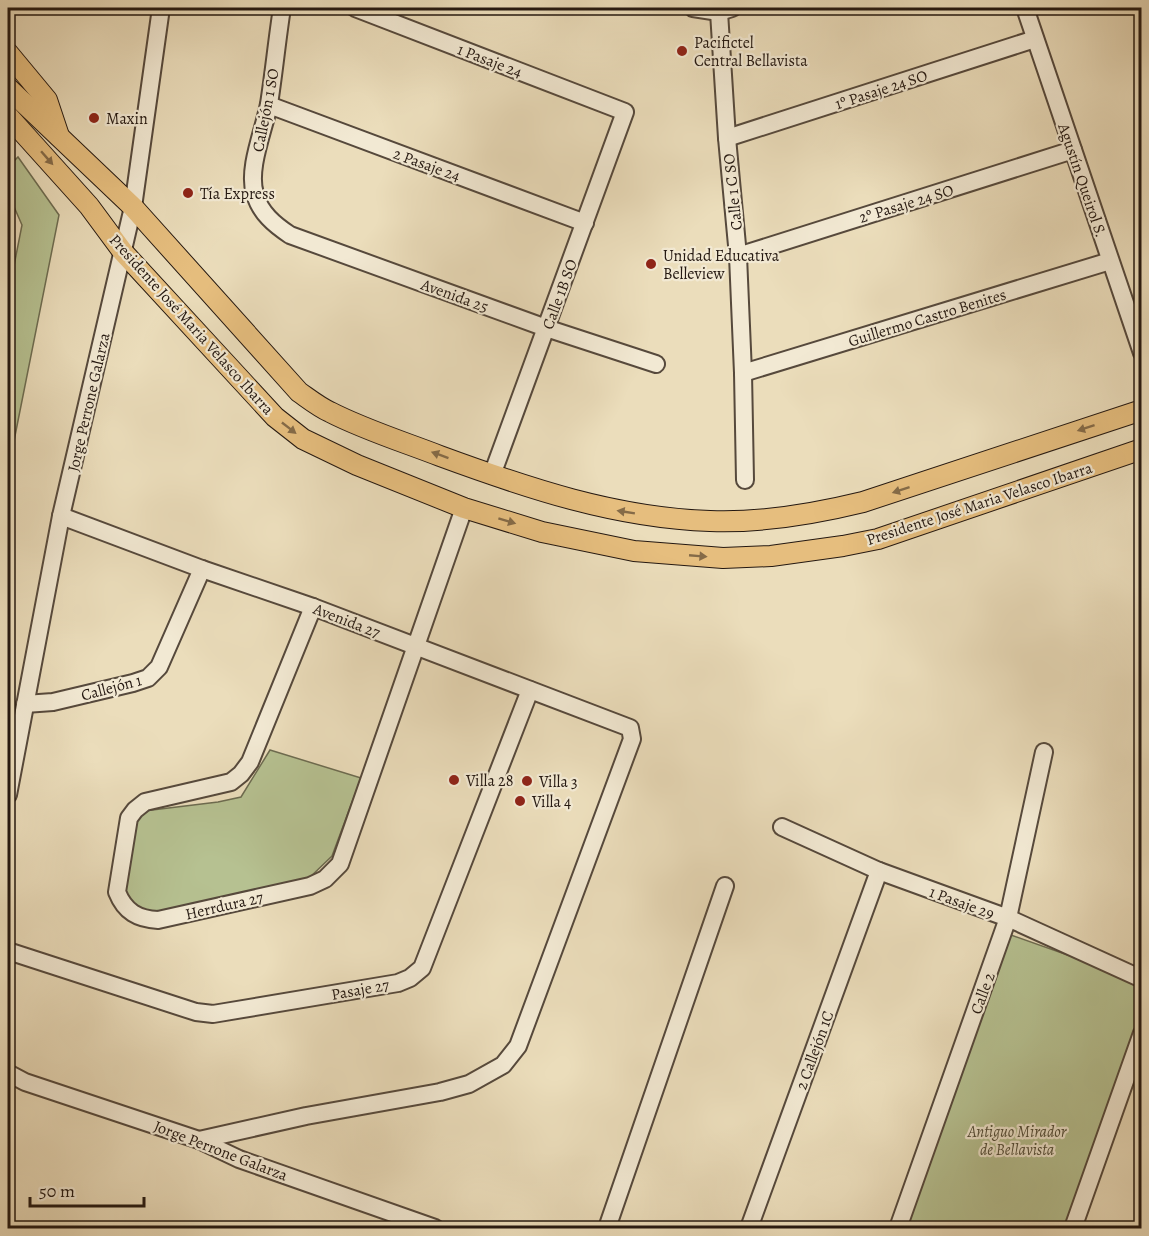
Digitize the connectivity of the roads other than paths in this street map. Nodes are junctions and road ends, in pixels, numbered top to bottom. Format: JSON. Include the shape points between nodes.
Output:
{"nodes":[{"id":1,"x":160,"y":8,"type":"edge"},
{"id":2,"x":282,"y":8,"type":"edge"},
{"id":3,"x":356,"y":8,"type":"edge"},
{"id":4,"x":693,"y":8,"type":"edge"},
{"id":5,"x":1025,"y":8,"type":"edge"},
{"id":6,"x":726,"y":10,"type":"edge"},
{"id":7,"x":1035,"y":39,"type":"junction"},
{"id":8,"x":8,"y":52,"type":"edge"},
{"id":9,"x":8,"y":88,"type":"edge"},
{"id":10,"x":268,"y":105,"type":"junction"},
{"id":11,"x":625,"y":112,"type":"joint"},
{"id":12,"x":8,"y":116,"type":"edge"},
{"id":13,"x":60,"y":138,"type":"junction"},
{"id":14,"x":727,"y":138,"type":"junction"},
{"id":15,"x":1073,"y":150,"type":"junction"},
{"id":16,"x":133,"y":207,"type":"junction"},
{"id":17,"x":263,"y":211,"type":"joint"},
{"id":18,"x":585,"y":223,"type":"junction"},
{"id":19,"x":123,"y":252,"type":"junction"},
{"id":20,"x":738,"y":256,"type":"junction"},
{"id":21,"x":1110,"y":261,"type":"junction"},
{"id":22,"x":546,"y":328,"type":"junction"},
{"id":23,"x":1142,"y":353,"type":"edge"},
{"id":24,"x":656,"y":364,"type":"dead end"},
{"id":25,"x":743,"y":373,"type":"junction"},
{"id":26,"x":1142,"y":410,"type":"edge"},
{"id":27,"x":1142,"y":449,"type":"edge"},
{"id":28,"x":492,"y":475,"type":"junction"},
{"id":29,"x":745,"y":480,"type":"dead end"},
{"id":30,"x":464,"y":508,"type":"junction"},
{"id":31,"x":61,"y":516,"type":"junction"},
{"id":32,"x":202,"y":569,"type":"junction"},
{"id":33,"x":313,"y":607,"type":"junction"},
{"id":34,"x":416,"y":648,"type":"junction"},
{"id":35,"x":530,"y":690,"type":"junction"},
{"id":36,"x":25,"y":704,"type":"junction"},
{"id":37,"x":1044,"y":752,"type":"dead end"},
{"id":38,"x":8,"y":795,"type":"edge"},
{"id":39,"x":782,"y":827,"type":"dead end"},
{"id":40,"x":879,"y":871,"type":"junction"},
{"id":41,"x":725,"y":886,"type":"dead end"},
{"id":42,"x":1008,"y":918,"type":"junction"},
{"id":43,"x":8,"y":951,"type":"edge"},
{"id":44,"x":1142,"y":979,"type":"edge"},
{"id":45,"x":1142,"y":1033,"type":"edge"},
{"id":46,"x":8,"y":1073,"type":"edge"},
{"id":47,"x":199,"y":1140,"type":"junction"},
{"id":48,"x":435,"y":1228,"type":"edge"},
{"id":49,"x":607,"y":1228,"type":"edge"},
{"id":50,"x":749,"y":1228,"type":"edge"},
{"id":51,"x":898,"y":1228,"type":"edge"},
{"id":52,"x":1073,"y":1228,"type":"edge"}],
"edges":[{"from":1,"to":16,"type":"street","name":"Jorge Perrone Galarza"},
{"from":2,"to":10,"type":"street","name":"Callejón 1 SO"},
{"from":3,"to":11,"type":"street","name":"1 Pasaje 24"},
{"from":4,"to":6,"type":"street"},
{"from":5,"to":7,"type":"street","name":"Agustín Queirol S."},
{"from":6,"to":14,"type":"street","name":"Calle 1 C SO"},
{"from":7,"to":14,"type":"street","name":"1º Pasaje 24 SO"},
{"from":7,"to":15,"type":"street","name":"Agustín Queirol S."},
{"from":8,"to":13,"type":"main road","via":[[47,100]]},
{"from":9,"to":13,"type":"main road","name":"Presidente José Maria Velasco Ibarra"},
{"from":10,"to":17,"type":"street","name":"Callejón 1 SO","via":[[252,179]]},
{"from":10,"to":18,"type":"street","name":"2 Pasaje 24"},
{"from":11,"to":18,"type":"street","name":"Calle 1B SO"},
{"from":12,"to":19,"type":"main road","name":"Presidente José Maria Velasco Ibarra","one_way":true,"via":[[89,206]]},
{"from":13,"to":16,"type":"main road","name":"Presidente José Maria Velasco Ibarra"},
{"from":14,"to":20,"type":"street","name":"Calle 1 C SO"},
{"from":15,"to":20,"type":"street","name":"2º Pasaje 24 SO"},
{"from":15,"to":21,"type":"street","name":"Agustín Queirol S."},
{"from":16,"to":19,"type":"street","name":"Jorge Perrone Galarza"},
{"from":28,"to":16,"type":"main road","name":"Presidente José Maria Velasco Ibarra","one_way":true,"via":[[328,412],[299,392]]},
{"from":17,"to":22,"type":"street","name":"Avenida 25","via":[[290,235]]},
{"from":18,"to":22,"type":"street","name":"Calle 1B SO"},
{"from":19,"to":30,"type":"main road","name":"Presidente José Maria Velasco Ibarra","one_way":true,"via":[[275,417],[303,439]]},
{"from":19,"to":31,"type":"street","name":"Jorge Perrone Galarza"},
{"from":20,"to":25,"type":"street","name":"Calle 1 C SO"},
{"from":21,"to":23,"type":"street","name":"Agustín Queirol S."},
{"from":21,"to":25,"type":"street","name":"Guillermo Castro Benites"},
{"from":22,"to":24,"type":"street","name":"Avenida 25"},
{"from":22,"to":28,"type":"street","name":"Calle 1B SO"},
{"from":25,"to":29,"type":"street","name":"Calle 1 C SO"},
{"from":26,"to":28,"type":"main road","name":"Presidente José Maria Velasco Ibarra","one_way":true,"via":[[863,502],[829,511],[760,520],[709,521],[622,511]]},
{"from":30,"to":27,"type":"main road","name":"Presidente José Maria Velasco Ibarra","one_way":true,"via":[[542,532],[634,551],[723,558],[771,556],[878,539]]},
{"from":30,"to":34,"type":"street","name":"Herrdura 27"},
{"from":31,"to":32,"type":"street","name":"Avenida 27"},
{"from":31,"to":36,"type":"street","name":"Jorge Perrone Galarza"},
{"from":32,"to":33,"type":"street","name":"Avenida 27"},
{"from":32,"to":36,"type":"street","name":"Callejón 1","via":[[159,667],[148,678],[53,702]]},
{"from":33,"to":34,"type":"street","name":"Avenida 27"},
{"from":33,"to":34,"type":"street","name":"Herrdura 27","via":[[242,774],[231,782],[146,802],[129,818],[117,892],[133,915],[158,920],[310,886],[325,879],[340,864],[350,839]]},
{"from":34,"to":35,"type":"street","name":"Avenida 27"},
{"from":35,"to":43,"type":"street","name":"Pasaje 27","via":[[422,968],[410,978],[213,1014],[196,1012]]},
{"from":35,"to":47,"type":"street","name":"Avenida 27","via":[[630,728],[632,739],[518,1046],[503,1065],[469,1084]]},
{"from":36,"to":38,"type":"street","name":"Jorge Perrone Galarza"},
{"from":37,"to":42,"type":"street","name":"Calle 2"},
{"from":39,"to":40,"type":"street","name":"1 Pasaje 29"},
{"from":40,"to":42,"type":"street","name":"1 Pasaje 29"},
{"from":40,"to":50,"type":"street","name":"2 Callejón 1C"},
{"from":41,"to":49,"type":"street"},
{"from":42,"to":44,"type":"street","name":"1 Pasaje 29"},
{"from":42,"to":51,"type":"street","name":"Calle 2"},
{"from":45,"to":52,"type":"street"},
{"from":46,"to":47,"type":"street","name":"Jorge Perrone Galarza"},
{"from":47,"to":48,"type":"street","name":"Jorge Perrone Galarza","via":[[239,1159]]}]}
